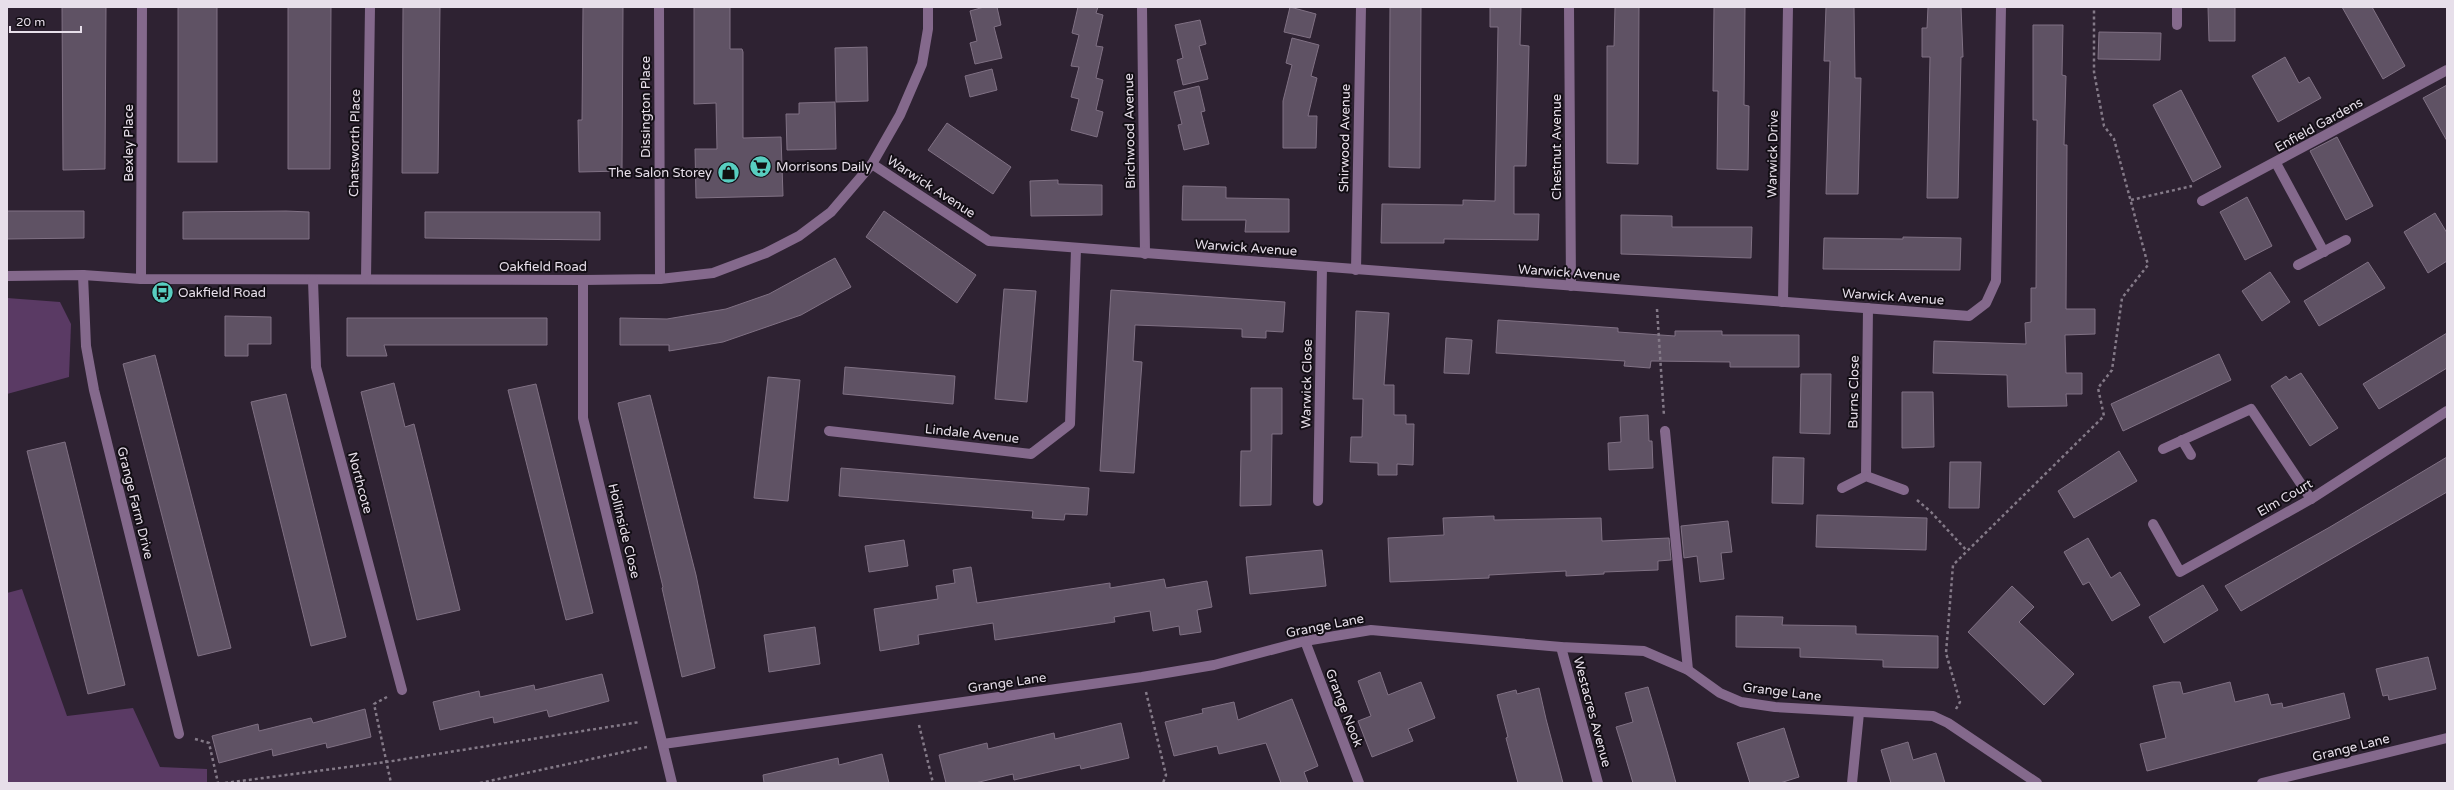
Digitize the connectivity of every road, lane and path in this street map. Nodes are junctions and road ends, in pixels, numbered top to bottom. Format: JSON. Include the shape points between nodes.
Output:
{"nodes":[{"id":1,"x":142,"y":7,"type":"edge"},
{"id":2,"x":370,"y":7,"type":"edge"},
{"id":3,"x":659,"y":7,"type":"edge"},
{"id":4,"x":928,"y":7,"type":"edge"},
{"id":5,"x":1142,"y":7,"type":"edge"},
{"id":6,"x":1361,"y":7,"type":"edge"},
{"id":7,"x":1569,"y":7,"type":"edge"},
{"id":8,"x":1788,"y":7,"type":"edge"},
{"id":9,"x":2000,"y":7,"type":"edge"},
{"id":10,"x":2094,"y":7,"type":"edge"},
{"id":11,"x":2178,"y":7,"type":"edge"},
{"id":12,"x":2177,"y":25,"type":"dead end"},
{"id":13,"x":2447,"y":70,"type":"edge"},
{"id":14,"x":2276,"y":163,"type":"junction"},
{"id":15,"x":872,"y":164,"type":"junction"},
{"id":16,"x":2130,"y":200,"type":"junction"},
{"id":17,"x":2202,"y":201,"type":"joint"},
{"id":18,"x":2346,"y":240,"type":"dead end"},
{"id":19,"x":1076,"y":249,"type":"junction"},
{"id":20,"x":2324,"y":252,"type":"junction"},
{"id":21,"x":1145,"y":254,"type":"junction"},
{"id":22,"x":2298,"y":265,"type":"dead end"},
{"id":23,"x":1322,"y":267,"type":"junction"},
{"id":24,"x":1356,"y":270,"type":"junction"},
{"id":25,"x":83,"y":275,"type":"junction"},
{"id":26,"x":7,"y":276,"type":"edge"},
{"id":27,"x":141,"y":279,"type":"junction"},
{"id":28,"x":366,"y":279,"type":"junction"},
{"id":29,"x":660,"y":279,"type":"junction"},
{"id":30,"x":313,"y":280,"type":"junction"},
{"id":31,"x":583,"y":280,"type":"junction"},
{"id":32,"x":1571,"y":286,"type":"junction"},
{"id":33,"x":1656,"y":292,"type":"junction"},
{"id":34,"x":1783,"y":302,"type":"junction"},
{"id":35,"x":1868,"y":308,"type":"junction"},
{"id":36,"x":2447,"y":411,"type":"edge"},
{"id":37,"x":830,"y":431,"type":"dead end"},
{"id":38,"x":1665,"y":431,"type":"joint"},
{"id":39,"x":2182,"y":440,"type":"junction"},
{"id":40,"x":2163,"y":449,"type":"dead end"},
{"id":41,"x":2191,"y":455,"type":"dead end"},
{"id":42,"x":1866,"y":476,"type":"junction"},
{"id":43,"x":1842,"y":488,"type":"dead end"},
{"id":44,"x":1904,"y":490,"type":"joint"},
{"id":45,"x":2311,"y":499,"type":"junction"},
{"id":46,"x":1318,"y":501,"type":"dead end"},
{"id":47,"x":2153,"y":524,"type":"dead end"},
{"id":48,"x":1967,"y":551,"type":"junction"},
{"id":49,"x":1305,"y":641,"type":"junction"},
{"id":50,"x":1561,"y":647,"type":"junction"},
{"id":51,"x":1688,"y":670,"type":"junction"},
{"id":52,"x":1142,"y":677,"type":"junction"},
{"id":53,"x":402,"y":690,"type":"joint"},
{"id":54,"x":915,"y":709,"type":"junction"},
{"id":55,"x":1859,"y":713,"type":"junction"},
{"id":56,"x":656,"y":719,"type":"junction"},
{"id":57,"x":1948,"y":723,"type":"junction"},
{"id":58,"x":179,"y":734,"type":"joint"},
{"id":59,"x":2447,"y":738,"type":"edge"},
{"id":60,"x":663,"y":744,"type":"junction"},
{"id":61,"x":386,"y":762,"type":"junction"},
{"id":62,"x":218,"y":783,"type":"edge"},
{"id":63,"x":225,"y":783,"type":"edge"},
{"id":64,"x":392,"y":783,"type":"edge"},
{"id":65,"x":480,"y":783,"type":"edge"},
{"id":66,"x":672,"y":783,"type":"edge"},
{"id":67,"x":933,"y":783,"type":"edge"},
{"id":68,"x":1163,"y":783,"type":"edge"},
{"id":69,"x":1359,"y":783,"type":"edge"},
{"id":70,"x":1598,"y":783,"type":"edge"},
{"id":71,"x":1852,"y":783,"type":"edge"},
{"id":72,"x":2037,"y":783,"type":"edge"},
{"id":73,"x":2262,"y":783,"type":"edge"}],
"edges":[{"from":1,"to":27,"type":"street","name":"Bexley Place"},
{"from":2,"to":28,"type":"street","name":"Chatsworth Place"},
{"from":3,"to":29,"type":"street","name":"Dissington Place"},
{"from":4,"to":15,"type":"street","name":"Oakfield Road","via":[[928,29],[922,64],[900,115]]},
{"from":5,"to":21,"type":"street","name":"Birchwood Avenue"},
{"from":6,"to":24,"type":"street","name":"Shirwood Avenue"},
{"from":7,"to":32,"type":"street","name":"Chestnut Avenue"},
{"from":8,"to":34,"type":"street","name":"Warwick Drive"},
{"from":9,"to":35,"type":"street","name":"Warwick Avenue","via":[[1996,282],[1986,302],[1969,316]]},
{"from":10,"to":16,"type":"path","via":[[2094,72],[2104,126],[2114,139]]},
{"from":11,"to":12,"type":"street"},
{"from":13,"to":14,"type":"street","name":"Enfield Gardens"},
{"from":14,"to":17,"type":"street","name":"Enfield Gardens"},
{"from":14,"to":20,"type":"street"},
{"from":15,"to":19,"type":"street","name":"Warwick Avenue","via":[[989,241]]},
{"from":15,"to":29,"type":"street","name":"Oakfield Road","via":[[831,212],[799,236],[766,253],[713,273]]},
{"from":16,"to":17,"type":"path","via":[[2193,185]]},
{"from":16,"to":48,"type":"path","via":[[2148,265],[2122,298],[2112,370],[2098,388],[2104,416]]},
{"from":18,"to":20,"type":"street"},
{"from":19,"to":21,"type":"street","name":"Warwick Avenue"},
{"from":19,"to":37,"type":"street","name":"Lindale Avenue","via":[[1070,424],[1031,454]]},
{"from":20,"to":22,"type":"street"},
{"from":21,"to":23,"type":"street","name":"Warwick Avenue"},
{"from":23,"to":24,"type":"street","name":"Warwick Avenue"},
{"from":23,"to":46,"type":"street","name":"Warwick Close"},
{"from":24,"to":32,"type":"street","name":"Warwick Avenue"},
{"from":25,"to":26,"type":"street","name":"Oakfield Road"},
{"from":25,"to":27,"type":"street","name":"Oakfield Road"},
{"from":25,"to":58,"type":"street","name":"Grange Farm Drive","via":[[86,346],[94,390]]},
{"from":27,"to":30,"type":"street","name":"Oakfield Road"},
{"from":28,"to":30,"type":"street","name":"Oakfield Road"},
{"from":28,"to":31,"type":"street","name":"Oakfield Road"},
{"from":29,"to":31,"type":"street","name":"Oakfield Road"},
{"from":30,"to":53,"type":"street","name":"Northcote","via":[[316,367]]},
{"from":31,"to":56,"type":"street","name":"Hollinside Close","via":[[583,418]]},
{"from":32,"to":33,"type":"street","name":"Warwick Avenue"},
{"from":33,"to":34,"type":"street","name":"Warwick Avenue"},
{"from":33,"to":38,"type":"path"},
{"from":34,"to":35,"type":"street","name":"Warwick Avenue"},
{"from":35,"to":42,"type":"street","name":"Burns Close"},
{"from":36,"to":45,"type":"street","name":"Elm Court"},
{"from":38,"to":51,"type":"street"},
{"from":39,"to":40,"type":"street"},
{"from":39,"to":41,"type":"street"},
{"from":39,"to":45,"type":"street","via":[[2251,409]]},
{"from":42,"to":43,"type":"street"},
{"from":42,"to":44,"type":"street"},
{"from":44,"to":48,"type":"path","via":[[1931,512]]},
{"from":45,"to":47,"type":"street","name":"Elm Court","via":[[2180,572]]},
{"from":48,"to":57,"type":"path","via":[[1953,565],[1946,653],[1960,702]]},
{"from":49,"to":50,"type":"street","name":"Grange Lane","via":[[1371,630]]},
{"from":49,"to":52,"type":"street","name":"Grange Lane","via":[[1214,665]]},
{"from":49,"to":69,"type":"street","name":"Grange Nook"},
{"from":50,"to":51,"type":"street","name":"Grange Lane","via":[[1644,652]]},
{"from":50,"to":70,"type":"street","name":"Westacres Avenue"},
{"from":51,"to":55,"type":"street","name":"Grange Lane","via":[[1720,693],[1741,702]]},
{"from":52,"to":54,"type":"street","name":"Grange Lane"},
{"from":52,"to":68,"type":"path","via":[[1166,775]]},
{"from":53,"to":61,"type":"path","via":[[374,704]]},
{"from":54,"to":60,"type":"street","name":"Grange Lane"},
{"from":54,"to":67,"type":"path"},
{"from":55,"to":57,"type":"street","name":"Grange Lane","via":[[1933,716]]},
{"from":55,"to":71,"type":"street"},
{"from":56,"to":60,"type":"street","name":"Hollinside Close"},
{"from":56,"to":61,"type":"path"},
{"from":57,"to":72,"type":"street","name":"Grange Lane"},
{"from":58,"to":62,"type":"path","via":[[209,743]]},
{"from":59,"to":73,"type":"street","name":"Grange Lane"},
{"from":60,"to":65,"type":"path"},
{"from":60,"to":66,"type":"street","name":"Hollinside Close"},
{"from":61,"to":63,"type":"path"},
{"from":61,"to":64,"type":"path"}]}
